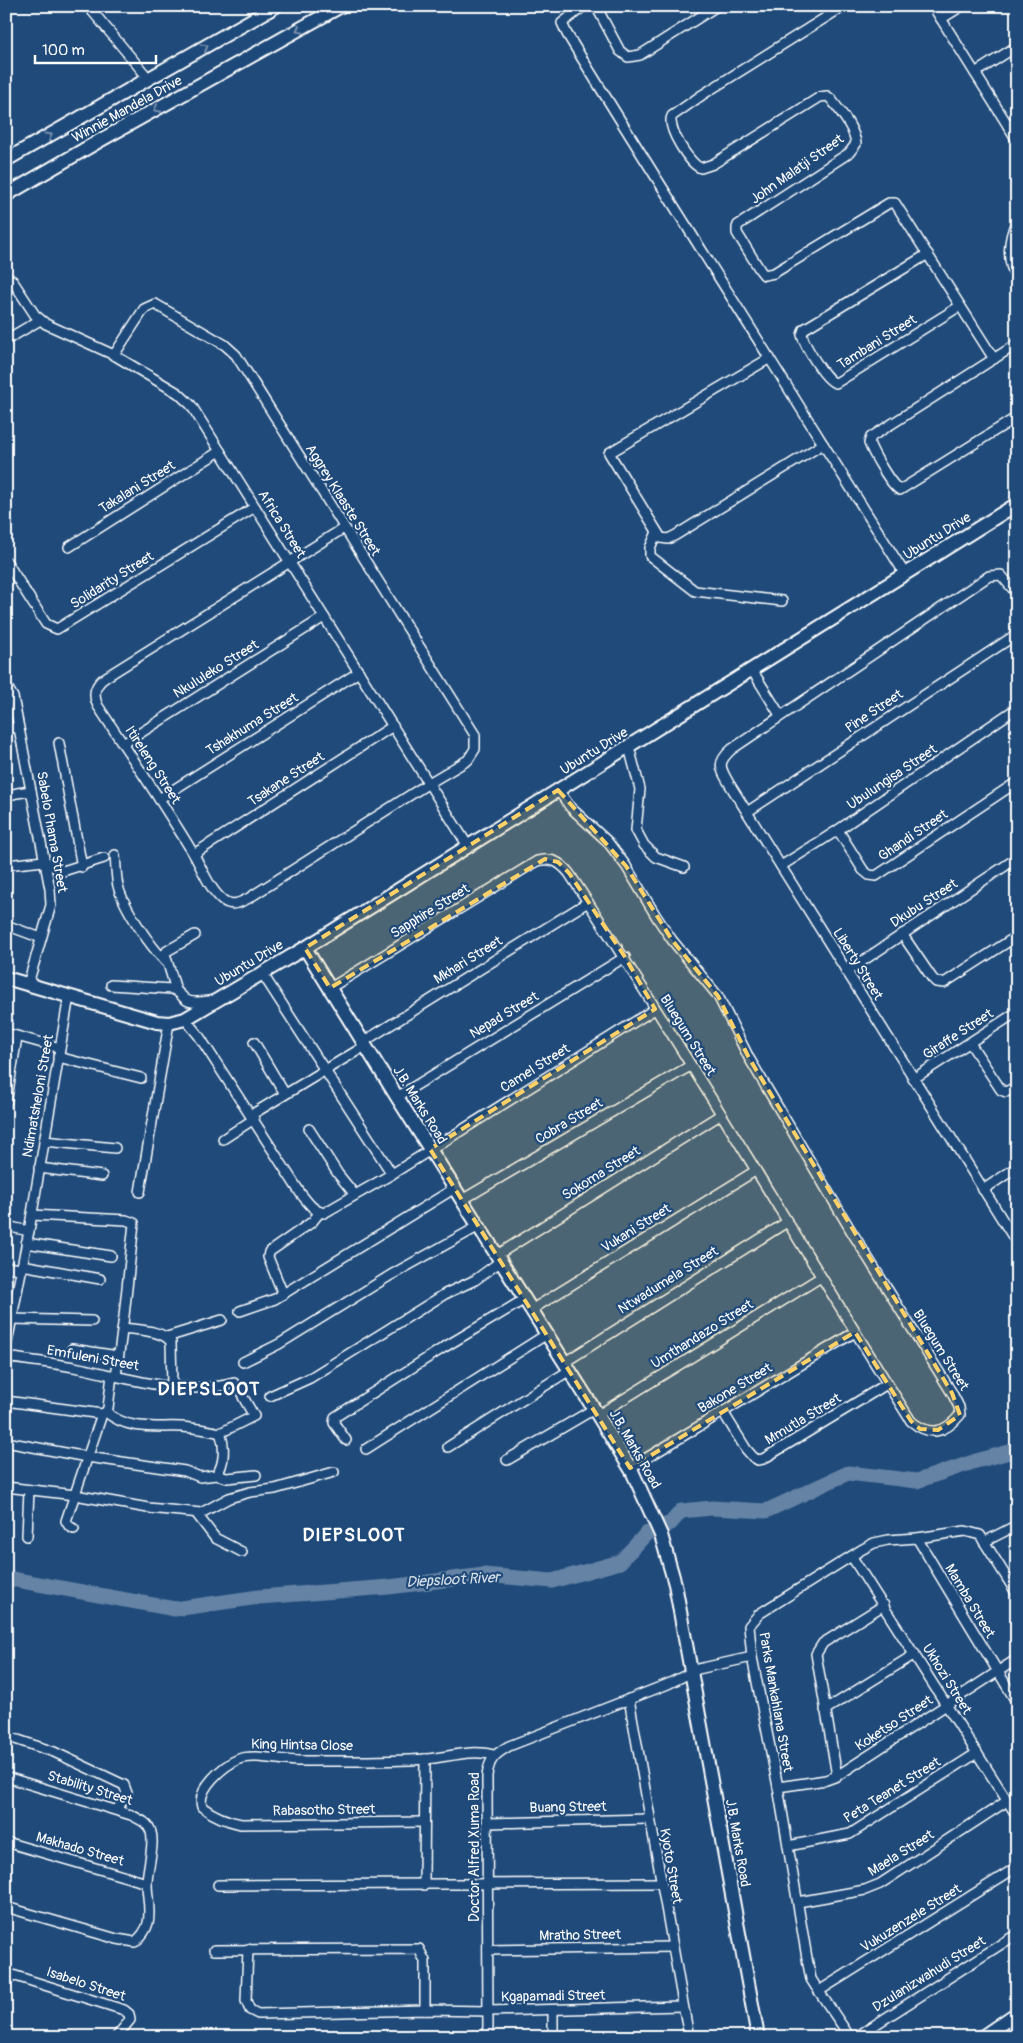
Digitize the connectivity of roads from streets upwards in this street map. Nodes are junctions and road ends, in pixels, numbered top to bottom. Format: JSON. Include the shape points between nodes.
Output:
{"nodes":[{"id":1,"x":88,"y":6,"type":"edge"},
{"id":2,"x":276,"y":6,"type":"edge"},
{"id":3,"x":341,"y":6,"type":"edge"},
{"id":4,"x":584,"y":6,"type":"edge"},
{"id":5,"x":596,"y":6,"type":"edge"},
{"id":6,"x":717,"y":6,"type":"edge"},
{"id":7,"x":844,"y":6,"type":"edge"},
{"id":8,"x":932,"y":6,"type":"edge"},
{"id":9,"x":962,"y":6,"type":"edge"},
{"id":10,"x":941,"y":20,"type":"junction"},
{"id":11,"x":1017,"y":46,"type":"edge"},
{"id":12,"x":975,"y":73,"type":"junction"},
{"id":13,"x":149,"y":79,"type":"junction"},
{"id":14,"x":1017,"y":120,"type":"edge"},
{"id":15,"x":1008,"y":126,"type":"junction"},
{"id":16,"x":1017,"y":140,"type":"edge"},
{"id":17,"x":6,"y":160,"type":"edge"},
{"id":18,"x":6,"y":195,"type":"edge"},
{"id":19,"x":1017,"y":220,"type":"edge"},
{"id":20,"x":928,"y":254,"type":"junction"},
{"id":21,"x":9,"y":279,"type":"edge"},
{"id":22,"x":1017,"y":280,"type":"edge"},
{"id":23,"x":960,"y":306,"type":"junction"},
{"id":24,"x":40,"y":320,"type":"junction"},
{"id":25,"x":6,"y":340,"type":"edge"},
{"id":26,"x":1017,"y":344,"type":"edge"},
{"id":27,"x":114,"y":355,"type":"junction"},
{"id":28,"x":770,"y":358,"type":"junction"},
{"id":29,"x":994,"y":359,"type":"junction"},
{"id":30,"x":1017,"y":417,"type":"edge"},
{"id":31,"x":823,"y":444,"type":"junction"},
{"id":32,"x":220,"y":451,"type":"junction"},
{"id":33,"x":1017,"y":504,"type":"edge"},
{"id":34,"x":255,"y":507,"type":"junction"},
{"id":35,"x":344,"y":528,"type":"junction"},
{"id":36,"x":657,"y":532,"type":"junction"},
{"id":37,"x":69,"y":546,"type":"dead end"},
{"id":38,"x":6,"y":561,"type":"edge"},
{"id":39,"x":290,"y":562,"type":"junction"},
{"id":40,"x":906,"y":574,"type":"junction"},
{"id":41,"x":1017,"y":594,"type":"edge"},
{"id":42,"x":782,"y":601,"type":"dead end"},
{"id":43,"x":324,"y":617,"type":"junction"},
{"id":44,"x":1017,"y":634,"type":"edge"},
{"id":45,"x":752,"y":670,"type":"junction"},
{"id":46,"x":359,"y":672,"type":"junction"},
{"id":47,"x":6,"y":685,"type":"edge"},
{"id":48,"x":1017,"y":708,"type":"edge"},
{"id":49,"x":780,"y":715,"type":"junction"},
{"id":50,"x":393,"y":726,"type":"junction"},
{"id":51,"x":18,"y":727,"type":"junction"},
{"id":52,"x":6,"y":729,"type":"edge"},
{"id":53,"x":59,"y":743,"type":"dead end"},
{"id":54,"x":123,"y":744,"type":"junction"},
{"id":55,"x":629,"y":747,"type":"junction"},
{"id":56,"x":1017,"y":782,"type":"edge"},
{"id":57,"x":429,"y":783,"type":"junction"},
{"id":58,"x":558,"y":790,"type":"junction"},
{"id":59,"x":31,"y":791,"type":"junction"},
{"id":60,"x":6,"y":796,"type":"edge"},
{"id":61,"x":159,"y":799,"type":"junction"},
{"id":62,"x":748,"y":812,"type":"junction"},
{"id":63,"x":838,"y":830,"type":"junction"},
{"id":64,"x":468,"y":846,"type":"junction"},
{"id":65,"x":194,"y":854,"type":"junction"},
{"id":66,"x":115,"y":855,"type":"dead end"},
{"id":67,"x":104,"y":858,"type":"dead end"},
{"id":68,"x":1017,"y":858,"type":"edge"},
{"id":69,"x":545,"y":859,"type":"joint"},
{"id":70,"x":44,"y":861,"type":"junction"},
{"id":71,"x":6,"y":865,"type":"edge"},
{"id":72,"x":684,"y":866,"type":"dead end"},
{"id":73,"x":781,"y":866,"type":"junction"},
{"id":74,"x":82,"y":867,"type":"junction"},
{"id":75,"x":588,"y":902,"type":"junction"},
{"id":76,"x":6,"y":925,"type":"edge"},
{"id":77,"x":902,"y":934,"type":"junction"},
{"id":78,"x":195,"y":935,"type":"dead end"},
{"id":79,"x":1017,"y":936,"type":"edge"},
{"id":80,"x":41,"y":938,"type":"junction"},
{"id":81,"x":305,"y":948,"type":"junction"},
{"id":82,"x":625,"y":958,"type":"junction"},
{"id":83,"x":166,"y":962,"type":"junction"},
{"id":84,"x":846,"y":972,"type":"junction"},
{"id":85,"x":262,"y":973,"type":"junction"},
{"id":86,"x":6,"y":978,"type":"edge"},
{"id":87,"x":28,"y":984,"type":"junction"},
{"id":88,"x":111,"y":985,"type":"dead end"},
{"id":89,"x":330,"y":988,"type":"junction"},
{"id":90,"x":176,"y":990,"type":"junction"},
{"id":91,"x":69,"y":996,"type":"junction"},
{"id":92,"x":217,"y":1000,"type":"junction"},
{"id":93,"x":655,"y":1009,"type":"junction"},
{"id":94,"x":1017,"y":1012,"type":"edge"},
{"id":95,"x":184,"y":1019,"type":"junction"},
{"id":96,"x":169,"y":1022,"type":"junction"},
{"id":97,"x":6,"y":1033,"type":"edge"},
{"id":98,"x":18,"y":1037,"type":"junction"},
{"id":99,"x":254,"y":1042,"type":"dead end"},
{"id":100,"x":970,"y":1043,"type":"junction"},
{"id":101,"x":364,"y":1044,"type":"junction"},
{"id":102,"x":59,"y":1053,"type":"junction"},
{"id":103,"x":690,"y":1066,"type":"junction"},
{"id":104,"x":324,"y":1070,"type":"junction"},
{"id":105,"x":141,"y":1078,"type":"dead end"},
{"id":106,"x":913,"y":1079,"type":"junction"},
{"id":107,"x":1017,"y":1086,"type":"edge"},
{"id":108,"x":285,"y":1094,"type":"junction"},
{"id":109,"x":397,"y":1097,"type":"junction"},
{"id":110,"x":6,"y":1104,"type":"edge"},
{"id":111,"x":720,"y":1115,"type":"junction"},
{"id":112,"x":252,"y":1117,"type":"junction"},
{"id":113,"x":309,"y":1129,"type":"dead end"},
{"id":114,"x":223,"y":1139,"type":"dead end"},
{"id":115,"x":44,"y":1141,"type":"junction"},
{"id":116,"x":115,"y":1148,"type":"dead end"},
{"id":117,"x":430,"y":1149,"type":"junction"},
{"id":118,"x":1017,"y":1167,"type":"edge"},
{"id":119,"x":39,"y":1168,"type":"junction"},
{"id":120,"x":755,"y":1170,"type":"junction"},
{"id":121,"x":392,"y":1174,"type":"junction"},
{"id":122,"x":102,"y":1176,"type":"dead end"},
{"id":123,"x":455,"y":1188,"type":"junction"},
{"id":124,"x":982,"y":1190,"type":"junction"},
{"id":125,"x":140,"y":1192,"type":"dead end"},
{"id":126,"x":355,"y":1195,"type":"junction"},
{"id":127,"x":462,"y":1200,"type":"junction"},
{"id":128,"x":320,"y":1212,"type":"junction"},
{"id":129,"x":32,"y":1215,"type":"junction"},
{"id":130,"x":787,"y":1222,"type":"junction"},
{"id":131,"x":6,"y":1226,"type":"edge"},
{"id":132,"x":479,"y":1226,"type":"junction"},
{"id":133,"x":29,"y":1231,"type":"junction"},
{"id":134,"x":1017,"y":1243,"type":"edge"},
{"id":135,"x":26,"y":1244,"type":"junction"},
{"id":136,"x":111,"y":1256,"type":"dead end"},
{"id":137,"x":499,"y":1258,"type":"junction"},
{"id":138,"x":6,"y":1267,"type":"edge"},
{"id":139,"x":22,"y":1267,"type":"junction"},
{"id":140,"x":821,"y":1277,"type":"junction"},
{"id":141,"x":100,"y":1279,"type":"dead end"},
{"id":142,"x":283,"y":1294,"type":"junction"},
{"id":143,"x":528,"y":1304,"type":"junction"},
{"id":144,"x":240,"y":1311,"type":"dead end"},
{"id":145,"x":10,"y":1314,"type":"edge"},
{"id":146,"x":222,"y":1320,"type":"dead end"},
{"id":147,"x":92,"y":1321,"type":"dead end"},
{"id":148,"x":123,"y":1328,"type":"junction"},
{"id":149,"x":855,"y":1332,"type":"junction"},
{"id":150,"x":547,"y":1334,"type":"junction"},
{"id":151,"x":167,"y":1337,"type":"junction"},
{"id":152,"x":6,"y":1348,"type":"edge"},
{"id":153,"x":72,"y":1349,"type":"dead end"},
{"id":154,"x":118,"y":1356,"type":"junction"},
{"id":155,"x":6,"y":1357,"type":"edge"},
{"id":156,"x":243,"y":1362,"type":"dead end"},
{"id":157,"x":568,"y":1366,"type":"junction"},
{"id":158,"x":114,"y":1375,"type":"junction"},
{"id":159,"x":234,"y":1383,"type":"dead end"},
{"id":160,"x":887,"y":1384,"type":"junction"},
{"id":161,"x":172,"y":1386,"type":"junction"},
{"id":162,"x":270,"y":1396,"type":"dead end"},
{"id":163,"x":244,"y":1397,"type":"dead end"},
{"id":164,"x":6,"y":1401,"type":"edge"},
{"id":165,"x":596,"y":1412,"type":"junction"},
{"id":166,"x":723,"y":1412,"type":"junction"},
{"id":167,"x":104,"y":1413,"type":"junction"},
{"id":168,"x":220,"y":1433,"type":"junction"},
{"id":169,"x":346,"y":1440,"type":"dead end"},
{"id":170,"x":6,"y":1442,"type":"edge"},
{"id":171,"x":448,"y":1447,"type":"dead end"},
{"id":172,"x":366,"y":1449,"type":"dead end"},
{"id":173,"x":86,"y":1457,"type":"junction"},
{"id":174,"x":507,"y":1460,"type":"dead end"},
{"id":175,"x":630,"y":1468,"type":"junction"},
{"id":176,"x":334,"y":1472,"type":"dead end"},
{"id":177,"x":216,"y":1475,"type":"junction"},
{"id":178,"x":256,"y":1475,"type":"dead end"},
{"id":179,"x":6,"y":1487,"type":"edge"},
{"id":180,"x":29,"y":1490,"type":"junction"},
{"id":181,"x":75,"y":1495,"type":"junction"},
{"id":182,"x":196,"y":1513,"type":"junction"},
{"id":183,"x":1017,"y":1524,"type":"edge"},
{"id":184,"x":74,"y":1529,"type":"dead end"},
{"id":185,"x":27,"y":1536,"type":"dead end"},
{"id":186,"x":916,"y":1538,"type":"junction"},
{"id":187,"x":984,"y":1542,"type":"junction"},
{"id":188,"x":242,"y":1552,"type":"dead end"},
{"id":189,"x":852,"y":1557,"type":"junction"},
{"id":190,"x":1017,"y":1594,"type":"edge"},
{"id":191,"x":884,"y":1605,"type":"junction"},
{"id":192,"x":914,"y":1654,"type":"junction"},
{"id":193,"x":752,"y":1657,"type":"junction"},
{"id":194,"x":1017,"y":1659,"type":"edge"},
{"id":195,"x":692,"y":1672,"type":"junction"},
{"id":196,"x":996,"y":1672,"type":"junction"},
{"id":197,"x":629,"y":1699,"type":"junction"},
{"id":198,"x":1017,"y":1703,"type":"edge"},
{"id":199,"x":947,"y":1705,"type":"junction"},
{"id":200,"x":825,"y":1710,"type":"junction"},
{"id":201,"x":6,"y":1736,"type":"edge"},
{"id":202,"x":977,"y":1753,"type":"junction"},
{"id":203,"x":494,"y":1755,"type":"junction"},
{"id":204,"x":425,"y":1759,"type":"junction"},
{"id":205,"x":837,"y":1776,"type":"junction"},
{"id":206,"x":6,"y":1777,"type":"edge"},
{"id":207,"x":778,"y":1788,"type":"junction"},
{"id":208,"x":1007,"y":1801,"type":"junction"},
{"id":209,"x":117,"y":1810,"type":"junction"},
{"id":210,"x":1017,"y":1816,"type":"edge"},
{"id":211,"x":649,"y":1819,"type":"junction"},
{"id":212,"x":224,"y":1820,"type":"joint"},
{"id":213,"x":424,"y":1822,"type":"junction"},
{"id":214,"x":488,"y":1823,"type":"junction"},
{"id":215,"x":6,"y":1842,"type":"edge"},
{"id":216,"x":788,"y":1846,"type":"junction"},
{"id":217,"x":1017,"y":1868,"type":"edge"},
{"id":218,"x":147,"y":1883,"type":"junction"},
{"id":219,"x":660,"y":1883,"type":"junction"},
{"id":220,"x":218,"y":1885,"type":"dead end"},
{"id":221,"x":424,"y":1885,"type":"junction"},
{"id":222,"x":488,"y":1885,"type":"junction"},
{"id":223,"x":798,"y":1902,"type":"junction"},
{"id":224,"x":6,"y":1907,"type":"edge"},
{"id":225,"x":1017,"y":1934,"type":"edge"},
{"id":226,"x":672,"y":1947,"type":"junction"},
{"id":227,"x":248,"y":1949,"type":"junction"},
{"id":228,"x":214,"y":1950,"type":"dead end"},
{"id":229,"x":488,"y":1950,"type":"junction"},
{"id":230,"x":6,"y":1973,"type":"edge"},
{"id":231,"x":819,"y":1991,"type":"junction"},
{"id":232,"x":682,"y":2006,"type":"junction"},
{"id":233,"x":424,"y":2010,"type":"junction"},
{"id":234,"x":554,"y":2010,"type":"junction"},
{"id":235,"x":488,"y":2012,"type":"junction"},
{"id":236,"x":1017,"y":2013,"type":"edge"},
{"id":237,"x":116,"y":2037,"type":"edge"},
{"id":238,"x":488,"y":2037,"type":"edge"},
{"id":239,"x":554,"y":2037,"type":"edge"},
{"id":240,"x":689,"y":2037,"type":"edge"},
{"id":241,"x":758,"y":2037,"type":"edge"},
{"id":242,"x":850,"y":2037,"type":"edge"},
{"id":243,"x":856,"y":2037,"type":"edge"},
{"id":244,"x":982,"y":2037,"type":"edge"}],
"edges":[{"from":1,"to":13,"type":"street"},
{"from":13,"to":2,"type":"street","name":"Winnie Mandela Drive","one_way":true},
{"from":3,"to":18,"type":"street","name":"Winnie Mandela Drive","one_way":true},
{"from":4,"to":28,"type":"street","via":[[562,23],[567,34]]},
{"from":5,"to":6,"type":"street","via":[[620,51],[628,57],[640,55]]},
{"from":7,"to":20,"type":"street","name":"John Malatji Street","via":[[702,95],[672,116],[671,127],[694,165],[701,168],[807,104],[827,96],[848,124],[856,144],[849,153],[738,225],[737,233],[760,270],[764,275],[774,273],[891,202],[897,204]]},
{"from":8,"to":10,"type":"street"},
{"from":9,"to":10,"type":"street"},
{"from":10,"to":12,"type":"street"},
{"from":11,"to":12,"type":"street"},
{"from":12,"to":15,"type":"street"},
{"from":17,"to":13,"type":"street","name":"Winnie Mandela Drive","one_way":true},
{"from":14,"to":15,"type":"street"},
{"from":15,"to":16,"type":"street"},
{"from":19,"to":22,"type":"street","via":[[1009,249]]},
{"from":20,"to":23,"type":"street","name":"John Malatji Street"},
{"from":20,"to":23,"type":"street","name":"Tambani Street","via":[[804,329],[805,342],[828,379],[836,383]]},
{"from":21,"to":24,"type":"street","name":"Africa Street"},
{"from":23,"to":29,"type":"street","name":"John Malatji Street"},
{"from":24,"to":25,"type":"street"},
{"from":24,"to":27,"type":"street","name":"Africa Street"},
{"from":26,"to":29,"type":"street"},
{"from":27,"to":32,"type":"street","name":"Africa Street","via":[[185,399]]},
{"from":27,"to":35,"type":"street","name":"Aggrey Klaaste Street","via":[[144,309],[155,304],[231,349]]},
{"from":28,"to":31,"type":"street"},
{"from":28,"to":36,"type":"street","via":[[609,453]]},
{"from":29,"to":30,"type":"street","via":[[879,432],[870,439],[870,446],[898,490],[903,490]]},
{"from":31,"to":36,"type":"street","via":[[671,537],[661,538]]},
{"from":31,"to":40,"type":"street"},
{"from":32,"to":34,"type":"street","name":"Africa Street"},
{"from":32,"to":37,"type":"street","name":"Takalani Street"},
{"from":33,"to":40,"type":"street","name":"Ubuntu Drive"},
{"from":34,"to":38,"type":"street","name":"Solidarity Street","via":[[57,629],[46,624]]},
{"from":34,"to":39,"type":"street","name":"Africa Street"},
{"from":35,"to":39,"type":"street","name":"Itireleng Street"},
{"from":35,"to":57,"type":"street","name":"Aggrey Klaaste Street","via":[[475,734],[476,750],[468,760]]},
{"from":36,"to":42,"type":"street","via":[[649,551],[650,558],[694,590]]},
{"from":39,"to":43,"type":"street","name":"Africa Street"},
{"from":39,"to":54,"type":"street","name":"Itireleng Street","via":[[100,682],[95,692],[96,702]]},
{"from":40,"to":45,"type":"street","name":"Ubuntu Drive"},
{"from":41,"to":49,"type":"street","name":"Liberty Street","via":[[1001,575],[989,576]]},
{"from":43,"to":46,"type":"street","name":"Africa Street"},
{"from":43,"to":54,"type":"street","name":"Nkululeko Street"},
{"from":44,"to":62,"type":"street","name":"Pine Street"},
{"from":45,"to":49,"type":"street"},
{"from":45,"to":55,"type":"street","name":"Ubuntu Drive"},
{"from":46,"to":50,"type":"street","name":"Africa Street"},
{"from":46,"to":61,"type":"street","name":"Tshakhuma Street"},
{"from":47,"to":51,"type":"street","name":"Sabelo Phama Street","via":[[13,697]]},
{"from":48,"to":63,"type":"street","name":"Ubulungisa Street"},
{"from":49,"to":62,"type":"street","name":"Liberty Street","via":[[732,749],[722,760],[722,771]]},
{"from":50,"to":57,"type":"street","name":"Africa Street"},
{"from":50,"to":65,"type":"street","name":"Tsakane Street"},
{"from":51,"to":52,"type":"street"},
{"from":51,"to":59,"type":"street","name":"Sabelo Phama Street"},
{"from":53,"to":74,"type":"street"},
{"from":54,"to":61,"type":"street","name":"Itireleng Street"},
{"from":55,"to":58,"type":"street","name":"Ubuntu Drive"},
{"from":55,"to":72,"type":"street","via":[[640,788],[636,830],[656,857]]},
{"from":56,"to":63,"type":"street","name":"Ghandi Street","via":[[876,876],[863,870]]},
{"from":57,"to":64,"type":"street","name":"Africa Street"},
{"from":57,"to":65,"type":"street","name":"Itireleng Street","via":[[238,903],[228,904],[218,896]]},
{"from":58,"to":64,"type":"street","name":"Ubuntu Drive"},
{"from":58,"to":160,"type":"street","name":"Bluegum Street","via":[[626,866],[672,940],[718,996],[745,1052],[850,1230],[952,1393],[960,1415],[953,1424],[938,1430],[920,1429],[911,1422]]},
{"from":59,"to":60,"type":"street"},
{"from":59,"to":70,"type":"street","name":"Sabelo Phama Street"},
{"from":61,"to":65,"type":"street","name":"Itireleng Street"},
{"from":62,"to":73,"type":"street","name":"Liberty Street"},
{"from":63,"to":73,"type":"street","name":"Ubulungisa Street"},
{"from":64,"to":81,"type":"street","name":"Ubuntu Drive"},
{"from":66,"to":83,"type":"street","via":[[122,897],[148,942]]},
{"from":67,"to":74,"type":"street"},
{"from":68,"to":77,"type":"street","name":"Dkubu Street"},
{"from":69,"to":75,"type":"street","name":"Bluegum Street","via":[[564,867]]},
{"from":69,"to":89,"type":"street","name":"Sapphire Street"},
{"from":70,"to":71,"type":"street"},
{"from":70,"to":74,"type":"street","via":[[63,872]]},
{"from":70,"to":80,"type":"street","name":"Sabelo Phama Street","via":[[51,905]]},
{"from":73,"to":84,"type":"street","name":"Liberty Street"},
{"from":75,"to":82,"type":"street","name":"Bluegum Street"},
{"from":75,"to":101,"type":"street","name":"Mkhari Street"},
{"from":76,"to":80,"type":"street"},
{"from":77,"to":79,"type":"street","via":[[932,978],[944,983]]},
{"from":77,"to":84,"type":"street","name":"Dkubu Street"},
{"from":78,"to":83,"type":"street","via":[[167,951]]},
{"from":80,"to":87,"type":"street","name":"Sabelo Phama Street"},
{"from":81,"to":85,"type":"street","name":"Ubuntu Drive"},
{"from":81,"to":89,"type":"street","name":"J.B. Marks Road"},
{"from":82,"to":93,"type":"street","name":"Bluegum Street"},
{"from":82,"to":109,"type":"street","name":"Nepad Street"},
{"from":83,"to":90,"type":"street"},
{"from":84,"to":106,"type":"street","name":"Liberty Street"},
{"from":85,"to":92,"type":"street","name":"Ubuntu Drive"},
{"from":85,"to":104,"type":"street"},
{"from":86,"to":87,"type":"street"},
{"from":87,"to":91,"type":"street"},
{"from":88,"to":90,"type":"street"},
{"from":89,"to":101,"type":"street","name":"J.B. Marks Road"},
{"from":90,"to":92,"type":"street","via":[[191,1002]]},
{"from":91,"to":96,"type":"street","via":[[157,1022]]},
{"from":91,"to":102,"type":"street","name":"Ndimatsheloni Street"},
{"from":92,"to":95,"type":"street","name":"Ubuntu Drive"},
{"from":93,"to":103,"type":"street","name":"Bluegum Street"},
{"from":93,"to":117,"type":"street","name":"Camel Street"},
{"from":94,"to":100,"type":"street","name":"Giraffe Street"},
{"from":95,"to":96,"type":"street"},
{"from":95,"to":112,"type":"street","via":[[199,1036]]},
{"from":96,"to":125,"type":"street"},
{"from":97,"to":98,"type":"street"},
{"from":98,"to":102,"type":"street"},
{"from":98,"to":110,"type":"street"},
{"from":99,"to":108,"type":"street"},
{"from":100,"to":106,"type":"street","name":"Giraffe Street"},
{"from":100,"to":107,"type":"street","via":[[1001,1090],[1006,1092]]},
{"from":101,"to":104,"type":"street","name":"Mkhari Street"},
{"from":101,"to":109,"type":"street","name":"J.B. Marks Road"},
{"from":102,"to":105,"type":"street"},
{"from":102,"to":115,"type":"street","name":"Ndimatsheloni Street"},
{"from":103,"to":111,"type":"street","name":"Bluegum Street"},
{"from":103,"to":127,"type":"street","name":"Cobra Street"},
{"from":104,"to":108,"type":"street","name":"Mkhari Street"},
{"from":104,"to":121,"type":"street"},
{"from":106,"to":124,"type":"street","name":"Liberty Street"},
{"from":108,"to":112,"type":"street","name":"Mkhari Street"},
{"from":109,"to":117,"type":"street","name":"J.B. Marks Road"},
{"from":111,"to":120,"type":"street","name":"Bluegum Street"},
{"from":111,"to":137,"type":"street","name":"Sokoma Street"},
{"from":112,"to":114,"type":"street","name":"Mkhari Street"},
{"from":112,"to":128,"type":"street","via":[[301,1194]]},
{"from":113,"to":126,"type":"street"},
{"from":115,"to":116,"type":"street"},
{"from":115,"to":119,"type":"street","name":"Ndimatsheloni Street"},
{"from":117,"to":121,"type":"street","name":"Camel Street"},
{"from":117,"to":123,"type":"street","name":"J.B. Marks Road"},
{"from":118,"to":124,"type":"street"},
{"from":119,"to":122,"type":"street"},
{"from":119,"to":129,"type":"street","name":"Ndimatsheloni Street"},
{"from":120,"to":130,"type":"street","name":"Bluegum Street"},
{"from":120,"to":143,"type":"street","name":"Vukani Street"},
{"from":121,"to":126,"type":"street","name":"Camel Street"},
{"from":123,"to":127,"type":"street","name":"J.B. Marks Road"},
{"from":123,"to":142,"type":"street"},
{"from":124,"to":134,"type":"street","name":"Liberty Street"},
{"from":126,"to":128,"type":"street","name":"Camel Street","via":[[332,1210]]},
{"from":127,"to":132,"type":"street","name":"J.B. Marks Road"},
{"from":128,"to":142,"type":"street","via":[[312,1222],[269,1252],[268,1257]]},
{"from":129,"to":133,"type":"street","name":"Ndimatsheloni Street"},
{"from":129,"to":148,"type":"street","via":[[134,1223]]},
{"from":130,"to":140,"type":"street","name":"Bluegum Street"},
{"from":130,"to":157,"type":"street","name":"Ntwadumela Street"},
{"from":131,"to":133,"type":"street"},
{"from":132,"to":137,"type":"street","name":"J.B. Marks Road"},
{"from":132,"to":156,"type":"street"},
{"from":133,"to":135,"type":"street","name":"Ndimatsheloni Street"},
{"from":135,"to":136,"type":"street"},
{"from":135,"to":139,"type":"street","name":"Ndimatsheloni Street"},
{"from":137,"to":143,"type":"street","name":"J.B. Marks Road"},
{"from":137,"to":162,"type":"street","name":"Sokoma Street","via":[[475,1280],[445,1294],[310,1378]]},
{"from":138,"to":139,"type":"street"},
{"from":139,"to":141,"type":"street"},
{"from":139,"to":145,"type":"street","name":"Ndimatsheloni Street"},
{"from":140,"to":149,"type":"street","name":"Bluegum Street"},
{"from":140,"to":165,"type":"street","name":"Umthandazo Street"},
{"from":142,"to":144,"type":"street"},
{"from":143,"to":150,"type":"street","name":"J.B. Marks Road"},
{"from":143,"to":169,"type":"street","name":"Vukani Street","via":[[427,1358],[335,1417],[334,1423]]},
{"from":145,"to":147,"type":"street"},
{"from":145,"to":152,"type":"street","name":"Ndimatsheloni Street"},
{"from":146,"to":151,"type":"street"},
{"from":148,"to":151,"type":"street"},
{"from":148,"to":154,"type":"street"},
{"from":149,"to":160,"type":"street","name":"Bluegum Street"},
{"from":149,"to":166,"type":"street","name":"Bakone Street"},
{"from":150,"to":157,"type":"street","name":"J.B. Marks Road"},
{"from":150,"to":172,"type":"street"},
{"from":151,"to":161,"type":"street","via":[[171,1342]]},
{"from":153,"to":154,"type":"street"},
{"from":154,"to":158,"type":"street"},
{"from":155,"to":158,"type":"street","name":"Emfuleni Street"},
{"from":157,"to":165,"type":"street","name":"J.B. Marks Road"},
{"from":157,"to":171,"type":"street","name":"Ntwadumela Street"},
{"from":158,"to":161,"type":"street","name":"Emfuleni Street"},
{"from":158,"to":167,"type":"street","via":[[108,1408]]},
{"from":159,"to":161,"type":"street","name":"Emfuleni Street","via":[[209,1389]]},
{"from":160,"to":166,"type":"street","name":"Mmutla Street","via":[[763,1459],[749,1453]]},
{"from":163,"to":168,"type":"street","via":[[254,1416]]},
{"from":164,"to":167,"type":"street"},
{"from":165,"to":174,"type":"street","name":"Umthandazo Street"},
{"from":165,"to":175,"type":"street","name":"J.B. Marks Road"},
{"from":166,"to":175,"type":"street","name":"Bakone Street"},
{"from":167,"to":168,"type":"street","via":[[136,1426]]},
{"from":167,"to":173,"type":"street"},
{"from":168,"to":177,"type":"street","via":[[223,1458]]},
{"from":170,"to":173,"type":"street"},
{"from":173,"to":177,"type":"street","via":[[186,1471],[200,1477]]},
{"from":173,"to":181,"type":"street"},
{"from":175,"to":195,"type":"street","name":"J.B. Marks Road","via":[[661,1535],[675,1584]]},
{"from":176,"to":182,"type":"street","via":[[229,1498],[208,1511]]},
{"from":177,"to":178,"type":"street","via":[[227,1478]]},
{"from":179,"to":180,"type":"street"},
{"from":180,"to":181,"type":"street"},
{"from":180,"to":185,"type":"street"},
{"from":181,"to":182,"type":"street"},
{"from":181,"to":184,"type":"street","via":[[66,1521]]},
{"from":182,"to":188,"type":"street","via":[[215,1538]]},
{"from":183,"to":187,"type":"street"},
{"from":186,"to":187,"type":"street","name":"Parks Mankahlana Street","via":[[965,1531],[980,1535]]},
{"from":186,"to":189,"type":"street","name":"Parks Mankahlana Street","via":[[874,1543]]},
{"from":186,"to":196,"type":"street","name":"Mamba Street"},
{"from":187,"to":190,"type":"street","name":"Parks Mankahlana Street"},
{"from":189,"to":191,"type":"street","name":"Ukhozi Street"},
{"from":189,"to":193,"type":"street","name":"Parks Mankahlana Street","via":[[759,1614],[748,1631]]},
{"from":191,"to":192,"type":"street","name":"Ukhozi Street"},
{"from":191,"to":200,"type":"street","via":[[818,1648],[816,1660]]},
{"from":192,"to":199,"type":"street","name":"Ukhozi Street"},
{"from":192,"to":200,"type":"street"},
{"from":193,"to":195,"type":"street","name":"Doctor Alfred Xuma Road"},
{"from":193,"to":207,"type":"street","name":"Parks Mankahlana Street"},
{"from":194,"to":196,"type":"street","name":"Koketso Street"},
{"from":195,"to":197,"type":"street","name":"Doctor Alfred Xuma Road"},
{"from":195,"to":241,"type":"street","name":"J.B. Marks Road"},
{"from":196,"to":198,"type":"street","name":"Mamba Street"},
{"from":196,"to":199,"type":"street","name":"Koketso Street"},
{"from":197,"to":203,"type":"street","name":"Doctor Alfred Xuma Road","via":[[509,1746]]},
{"from":197,"to":211,"type":"street","name":"Kyoto Street"},
{"from":199,"to":202,"type":"street","name":"Ukhozi Street"},
{"from":199,"to":205,"type":"street","name":"Koketso Street"},
{"from":200,"to":205,"type":"street"},
{"from":201,"to":209,"type":"street","via":[[54,1752],[124,1785],[127,1793]]},
{"from":202,"to":208,"type":"street","name":"Ukhozi Street"},
{"from":202,"to":216,"type":"street","name":"Peta Teanet Street","via":[[850,1834]]},
{"from":203,"to":204,"type":"street","name":"King Hintsa Close","via":[[472,1752]]},
{"from":203,"to":214,"type":"street","name":"Doctor Alfred Xuma Road","via":[[488,1765],[487,1776]]},
{"from":204,"to":212,"type":"street","name":"King Hintsa Close","via":[[294,1762],[254,1756],[239,1759],[214,1776],[201,1802],[204,1809]]},
{"from":204,"to":213,"type":"street"},
{"from":205,"to":207,"type":"street","name":"Koketso Street"},
{"from":206,"to":209,"type":"street","name":"Stability Street"},
{"from":207,"to":216,"type":"street","name":"Parks Mankahlana Street"},
{"from":208,"to":210,"type":"street","name":"Ukhozi Street"},
{"from":208,"to":223,"type":"street","name":"Maela Street","via":[[880,1884],[865,1890]]},
{"from":209,"to":218,"type":"street","name":"Stability Street","via":[[142,1820],[152,1833]]},
{"from":211,"to":214,"type":"street","name":"Buang Street"},
{"from":211,"to":219,"type":"street","name":"Kyoto Street"},
{"from":212,"to":213,"type":"street","name":"Rabasotho Street","via":[[251,1825]]},
{"from":213,"to":221,"type":"street"},
{"from":214,"to":222,"type":"street","name":"Doctor Alfred Xuma Road"},
{"from":215,"to":218,"type":"street","name":"Makhado Street"},
{"from":216,"to":223,"type":"street","name":"Parks Mankahlana Street"},
{"from":217,"to":231,"type":"street","name":"Vukuzenzele Street"},
{"from":218,"to":224,"type":"street","name":"Stability Street","via":[[148,1922],[135,1942]]},
{"from":219,"to":222,"type":"street"},
{"from":219,"to":226,"type":"street","name":"Kyoto Street"},
{"from":220,"to":221,"type":"street"},
{"from":221,"to":222,"type":"street"},
{"from":222,"to":229,"type":"street","name":"Doctor Alfred Xuma Road"},
{"from":223,"to":231,"type":"street","name":"Parks Mankahlana Street","via":[[811,1979]]},
{"from":225,"to":243,"type":"street","name":"Dzulanizwahudi Street"},
{"from":226,"to":229,"type":"street","name":"Mratho Street"},
{"from":226,"to":232,"type":"street","name":"Kyoto Street"},
{"from":227,"to":228,"type":"street"},
{"from":227,"to":233,"type":"street","via":[[418,1949],[425,1961]]},
{"from":227,"to":233,"type":"street","name":"Kgapamadi Street","via":[[246,2001],[254,2012]]},
{"from":229,"to":235,"type":"street","name":"Doctor Alfred Xuma Road"},
{"from":230,"to":237,"type":"street","name":"Isabelo Street","via":[[124,2010],[130,2020]]},
{"from":231,"to":242,"type":"street","name":"Parks Mankahlana Street"},
{"from":232,"to":234,"type":"street","name":"Kgapamadi Street"},
{"from":232,"to":240,"type":"street","name":"Kyoto Street"},
{"from":233,"to":235,"type":"street","name":"Kgapamadi Street"},
{"from":234,"to":235,"type":"street","name":"Kgapamadi Street"},
{"from":234,"to":239,"type":"street"},
{"from":235,"to":238,"type":"street","name":"Doctor Alfred Xuma Road"},
{"from":236,"to":244,"type":"street"}]}
